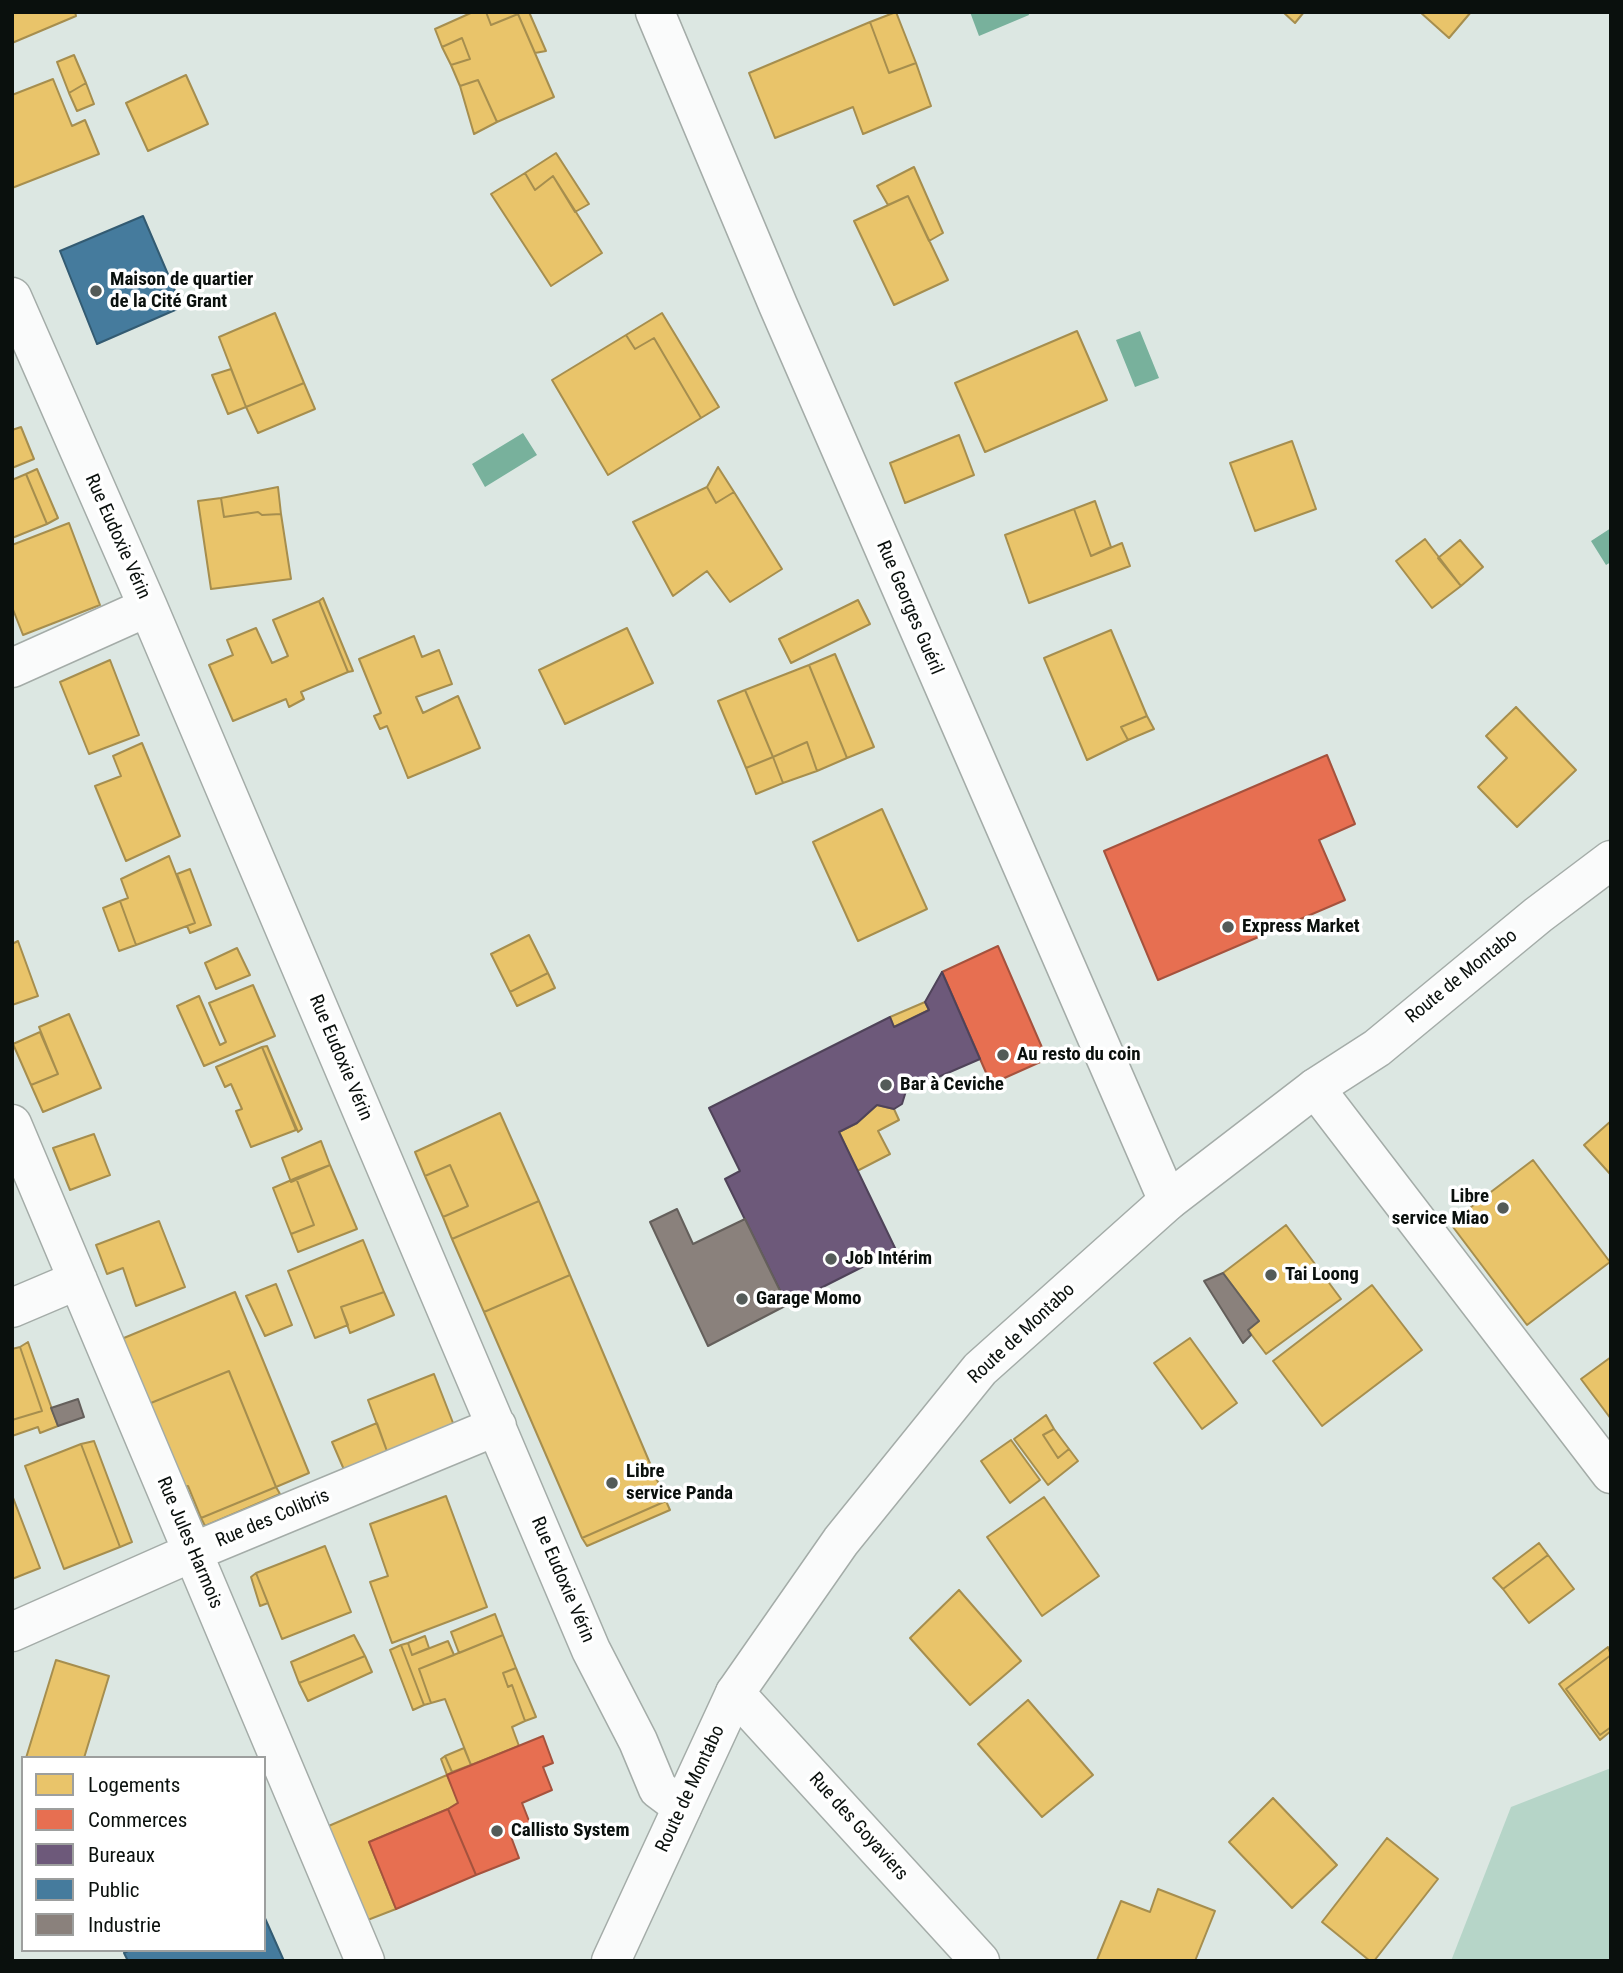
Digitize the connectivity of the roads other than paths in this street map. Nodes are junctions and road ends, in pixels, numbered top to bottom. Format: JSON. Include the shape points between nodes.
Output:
{"nodes":[{"id":1,"x":655,"y":12,"type":"edge"},
{"id":2,"x":12,"y":298,"type":"edge"},
{"id":3,"x":148,"y":607,"type":"junction"},
{"id":4,"x":12,"y":668,"type":"edge"},
{"id":5,"x":1611,"y":860,"type":"edge"},
{"id":6,"x":1315,"y":1087,"type":"junction"},
{"id":7,"x":12,"y":1124,"type":"edge"},
{"id":8,"x":1168,"y":1201,"type":"junction"},
{"id":9,"x":78,"y":1280,"type":"junction"},
{"id":10,"x":12,"y":1308,"type":"edge"},
{"id":11,"x":497,"y":1426,"type":"junction"},
{"id":12,"x":1611,"y":1474,"type":"edge"},
{"id":13,"x":193,"y":1552,"type":"junction"},
{"id":14,"x":12,"y":1632,"type":"edge"},
{"id":15,"x":735,"y":1693,"type":"junction"},
{"id":16,"x":682,"y":1807,"type":"junction"},
{"id":17,"x":365,"y":1961,"type":"edge"},
{"id":18,"x":611,"y":1961,"type":"edge"},
{"id":19,"x":980,"y":1961,"type":"edge"}],
"edges":[{"from":1,"to":8,"type":"street","name":"Rue Georges Guéril"},
{"from":2,"to":3,"type":"street","name":"Rue Eudoxie Vérin"},
{"from":3,"to":4,"type":"street"},
{"from":3,"to":11,"type":"street","name":"Rue Eudoxie Vérin"},
{"from":5,"to":6,"type":"street","name":"Route de Montabo","via":[[1377,1048]]},
{"from":6,"to":8,"type":"street","name":"Route de Montabo"},
{"from":6,"to":12,"type":"street"},
{"from":7,"to":9,"type":"street","name":"Rue Jules Harmois"},
{"from":8,"to":15,"type":"street","name":"Route de Montabo","via":[[980,1368],[841,1541]]},
{"from":9,"to":10,"type":"street"},
{"from":9,"to":13,"type":"street","name":"Rue Jules Harmois"},
{"from":11,"to":13,"type":"street","name":"Rue des Colibris"},
{"from":11,"to":16,"type":"street","name":"Rue Eudoxie Vérin","via":[[592,1650],[658,1789]]},
{"from":13,"to":14,"type":"street","name":"Rue des Colibris"},
{"from":13,"to":17,"type":"street","name":"Rue Jules Harmois"},
{"from":15,"to":16,"type":"street","name":"Route de Montabo"},
{"from":15,"to":19,"type":"street","name":"Rue des Goyaviers"},
{"from":16,"to":18,"type":"street","name":"Route de Montabo"}]}
